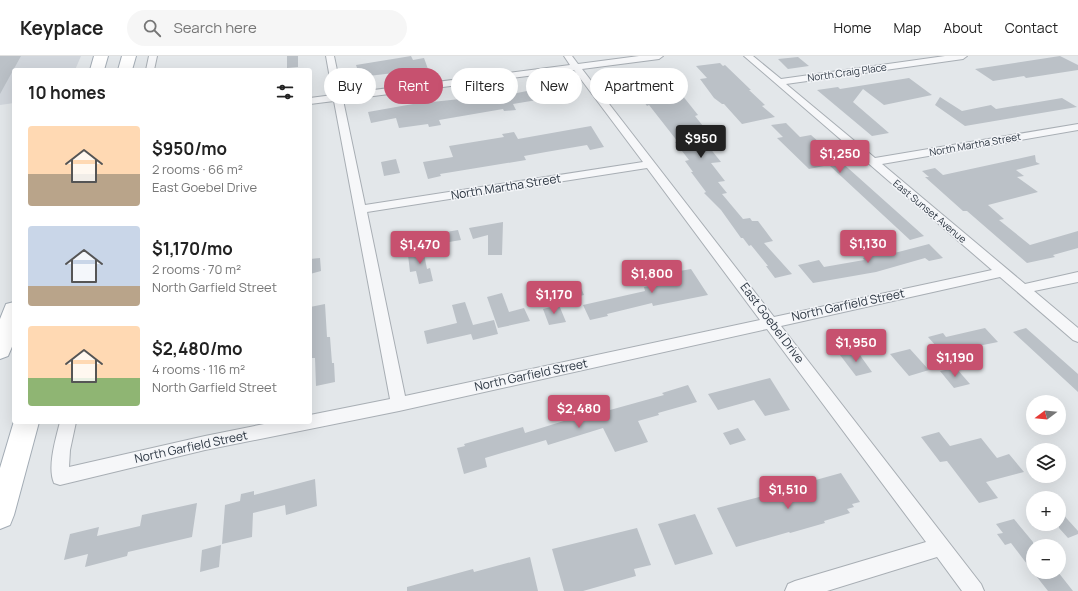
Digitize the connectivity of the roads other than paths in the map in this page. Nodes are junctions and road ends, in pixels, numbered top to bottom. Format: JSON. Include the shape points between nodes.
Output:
{"nodes":[{"id":1,"x":101,"y":56,"type":"edge"},
{"id":2,"x":129,"y":56,"type":"edge"},
{"id":3,"x":153,"y":56,"type":"edge"},
{"id":4,"x":330,"y":56,"type":"edge"},
{"id":5,"x":659,"y":56,"type":"edge"},
{"id":6,"x":748,"y":56,"type":"edge"},
{"id":7,"x":963,"y":56,"type":"edge"},
{"id":8,"x":572,"y":61,"type":"edge"},
{"id":9,"x":98,"y":68,"type":"edge"},
{"id":10,"x":126,"y":68,"type":"edge"},
{"id":11,"x":150,"y":68,"type":"edge"},
{"id":12,"x":332,"y":68,"type":"edge"},
{"id":13,"x":779,"y":82,"type":"junction"},
{"id":14,"x":376,"y":91,"type":"edge"},
{"id":15,"x":324,"y":99,"type":"edge"},
{"id":16,"x":312,"y":101,"type":"edge"},
{"id":17,"x":339,"y":104,"type":"edge"},
{"id":18,"x":1078,"y":127,"type":"edge"},
{"id":19,"x":872,"y":162,"type":"junction"},
{"id":20,"x":651,"y":164,"type":"junction"},
{"id":21,"x":361,"y":210,"type":"junction"},
{"id":22,"x":1003,"y":272,"type":"junction"},
{"id":23,"x":1078,"y":277,"type":"edge"},
{"id":24,"x":1023,"y":289,"type":"junction"},
{"id":25,"x":12,"y":316,"type":"edge"},
{"id":26,"x":771,"y":322,"type":"junction"},
{"id":27,"x":1078,"y":336,"type":"edge"},
{"id":28,"x":0,"y":350,"type":"edge"},
{"id":29,"x":399,"y":404,"type":"junction"},
{"id":30,"x":312,"y":421,"type":"edge"},
{"id":31,"x":25,"y":424,"type":"edge"},
{"id":32,"x":68,"y":424,"type":"edge"},
{"id":33,"x":300,"y":424,"type":"edge"},
{"id":34,"x":0,"y":515,"type":"edge"},
{"id":35,"x":941,"y":547,"type":"junction"},
{"id":36,"x":795,"y":591,"type":"edge"},
{"id":37,"x":974,"y":591,"type":"edge"}],
"edges":[{"from":1,"to":9,"type":"main road"},
{"from":2,"to":10,"type":"main road"},
{"from":3,"to":11,"type":"street"},
{"from":4,"to":12,"type":"street"},
{"from":5,"to":8,"type":"street"},
{"from":6,"to":13,"type":"street","name":"East Sunset Avenue"},
{"from":7,"to":13,"type":"street","name":"North Craig Place"},
{"from":8,"to":14,"type":"street"},
{"from":8,"to":20,"type":"street","name":"East Goebel Drive"},
{"from":13,"to":19,"type":"street","name":"East Sunset Avenue"},
{"from":15,"to":16,"type":"street"},
{"from":17,"to":21,"type":"street"},
{"from":18,"to":19,"type":"street","name":"North Martha Street"},
{"from":19,"to":22,"type":"street","name":"East Sunset Avenue"},
{"from":20,"to":21,"type":"street","name":"North Martha Street"},
{"from":20,"to":26,"type":"street","name":"East Goebel Drive"},
{"from":21,"to":29,"type":"street"},
{"from":22,"to":24,"type":"street","name":"East Sunset Avenue"},
{"from":22,"to":26,"type":"street","name":"North Garfield Street"},
{"from":23,"to":24,"type":"street"},
{"from":24,"to":27,"type":"street"},
{"from":25,"to":28,"type":"main road"},
{"from":26,"to":29,"type":"street","name":"North Garfield Street"},
{"from":26,"to":35,"type":"street","name":"East Goebel Drive"},
{"from":29,"to":30,"type":"street","name":"North Garfield Street"},
{"from":31,"to":34,"type":"main road"},
{"from":32,"to":33,"type":"street","name":"North Garfield Street","via":[[60,477]]},
{"from":35,"to":36,"type":"street"},
{"from":35,"to":37,"type":"street","name":"East Goebel Drive"}]}
